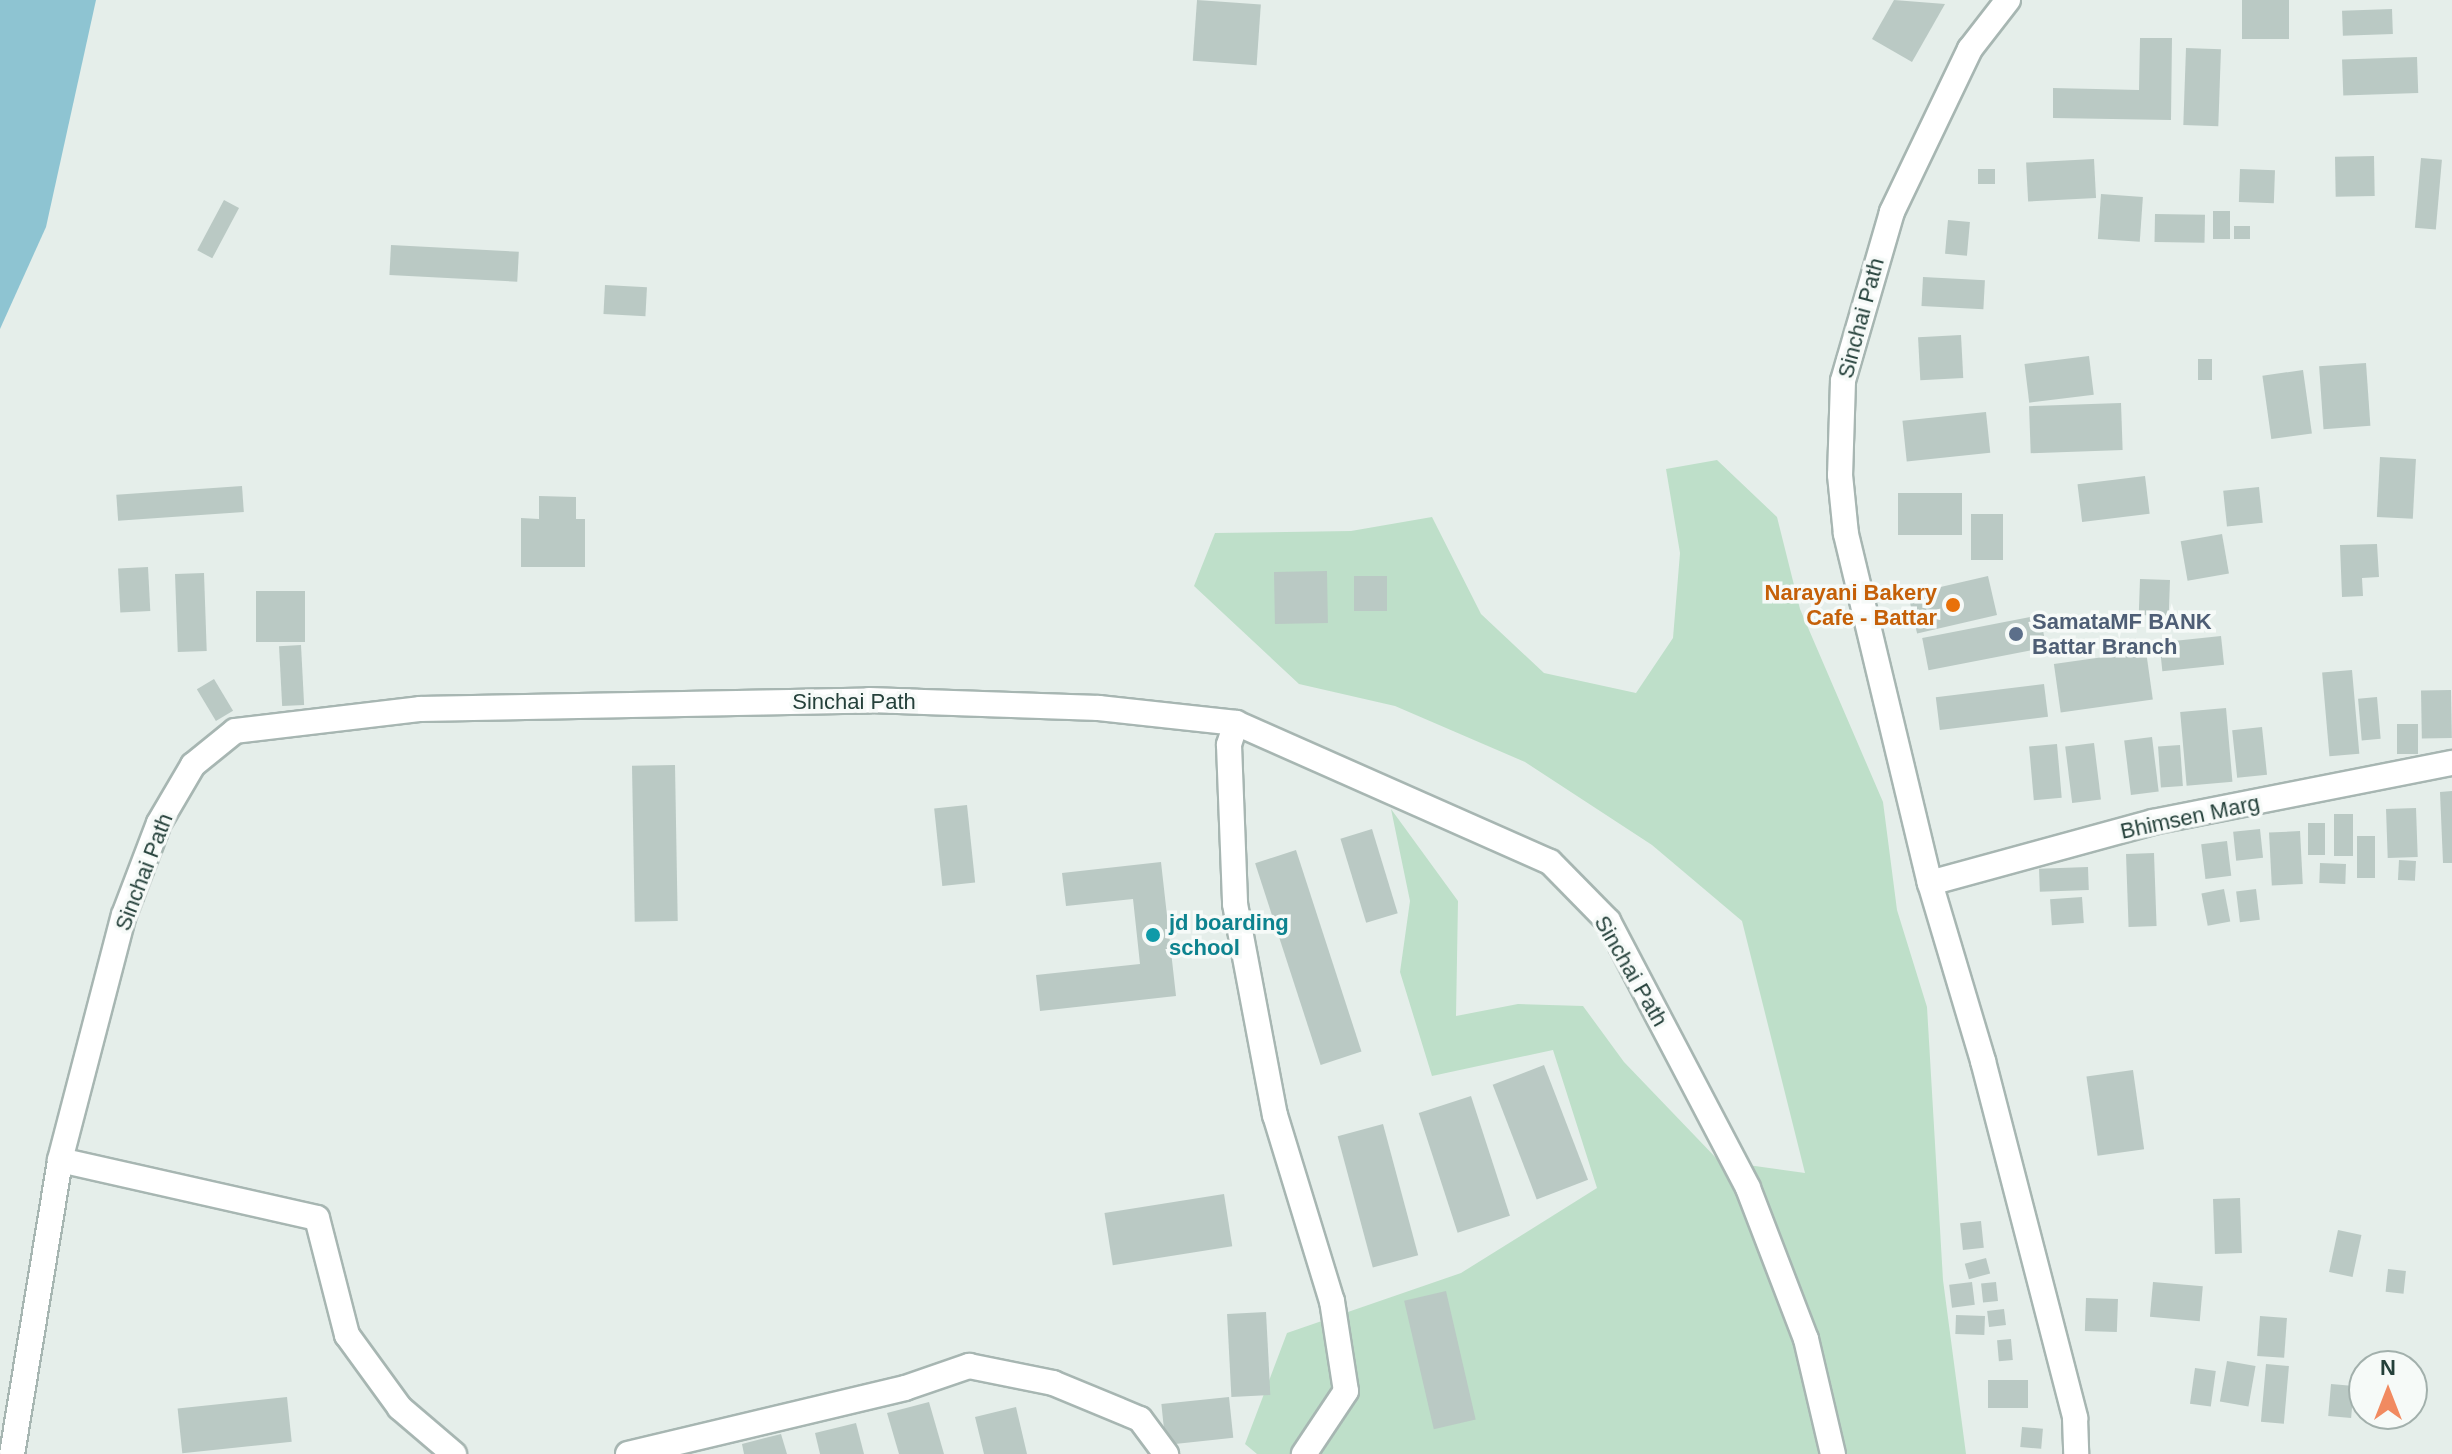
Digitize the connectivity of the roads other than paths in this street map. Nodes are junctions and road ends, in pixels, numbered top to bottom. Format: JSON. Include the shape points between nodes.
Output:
{"nodes":[{"id":1,"x":2008,"y":0,"type":"edge"},
{"id":2,"x":1236,"y":723,"type":"junction"},
{"id":3,"x":2452,"y":763,"type":"edge"},
{"id":4,"x":1930,"y":883,"type":"junction"},
{"id":5,"x":60,"y":1160,"type":"junction"},
{"id":6,"x":12,"y":1454,"type":"edge"},
{"id":7,"x":454,"y":1454,"type":"edge"},
{"id":8,"x":628,"y":1454,"type":"edge"},
{"id":9,"x":1166,"y":1454,"type":"edge"},
{"id":10,"x":1304,"y":1454,"type":"edge"},
{"id":11,"x":1833,"y":1454,"type":"edge"},
{"id":12,"x":2076,"y":1454,"type":"edge"}],
"edges":[{"from":1,"to":4,"type":"street","name":"Sinchai Path","via":[[1970,49],[1892,212],[1843,381],[1840,475],[1846,534]]},
{"from":2,"to":5,"type":"street","name":"Sinchai Path","via":[[1099,708],[869,700],[420,709],[235,731],[193,765],[159,823],[124,915]]},
{"from":2,"to":10,"type":"street","via":[[1229,745],[1235,904],[1275,1115],[1332,1301],[1346,1391]]},
{"from":2,"to":11,"type":"street","name":"Sinchai Path","via":[[1550,862],[1608,921],[1748,1188],[1806,1339]]},
{"from":3,"to":4,"type":"street","name":"Bhimsen Marg","via":[[2153,822]]},
{"from":4,"to":12,"type":"street","name":"Sinchai Path","via":[[1983,1061],[2075,1418]]},
{"from":5,"to":6,"type":"street","name":"Sinchai Path"},
{"from":5,"to":7,"type":"street","via":[[317,1218],[347,1335],[400,1408]]},
{"from":8,"to":9,"type":"street","via":[[905,1388],[969,1366],[1053,1383],[1140,1419]]}]}
